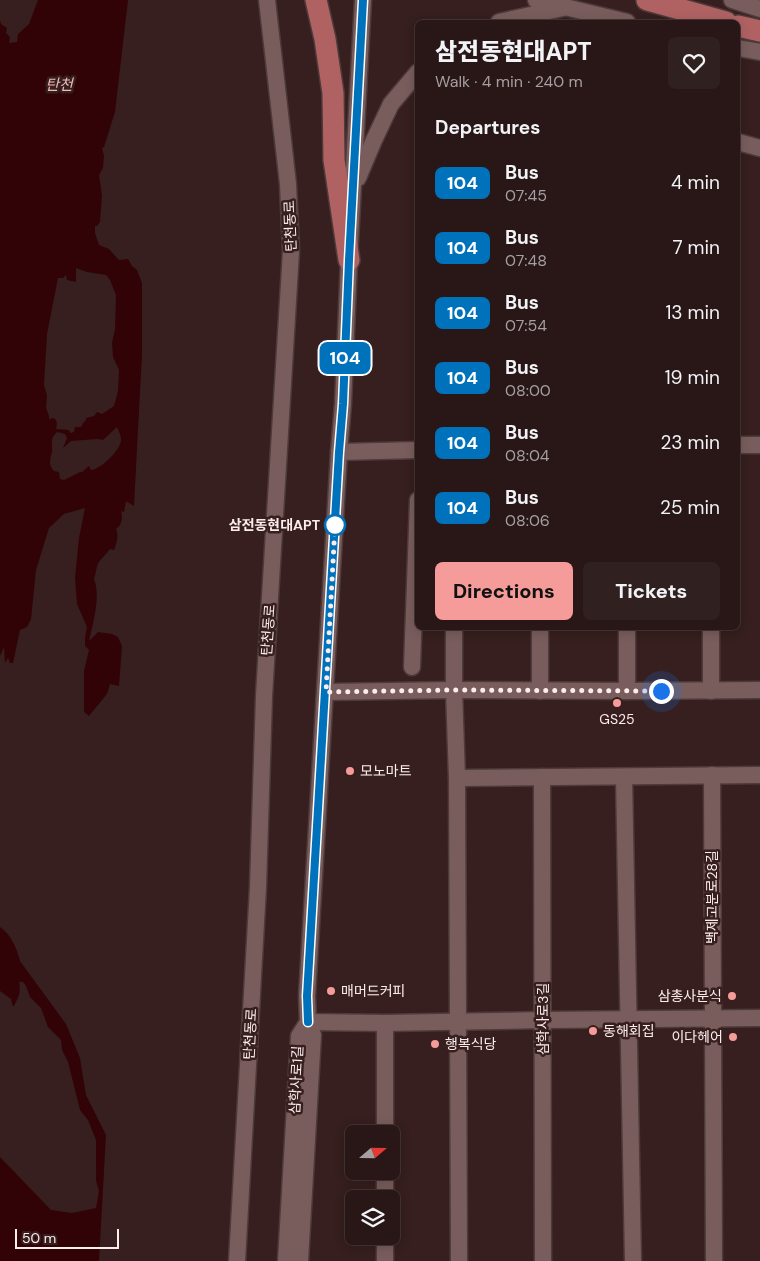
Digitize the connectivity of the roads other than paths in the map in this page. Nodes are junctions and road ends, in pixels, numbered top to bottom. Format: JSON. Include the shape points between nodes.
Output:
{"nodes":[{"id":1,"x":267,"y":0,"type":"edge"},
{"id":2,"x":316,"y":0,"type":"edge"},
{"id":3,"x":363,"y":0,"type":"edge"},
{"id":4,"x":536,"y":0,"type":"edge"},
{"id":5,"x":647,"y":0,"type":"edge"},
{"id":6,"x":732,"y":0,"type":"edge"},
{"id":7,"x":566,"y":7,"type":"junction"},
{"id":8,"x":760,"y":9,"type":"edge"},
{"id":9,"x":508,"y":20,"type":"edge"},
{"id":10,"x":620,"y":20,"type":"edge"},
{"id":11,"x":719,"y":20,"type":"edge"},
{"id":12,"x":740,"y":27,"type":"edge"},
{"id":13,"x":760,"y":32,"type":"edge"},
{"id":14,"x":740,"y":48,"type":"edge"},
{"id":15,"x":760,"y":52,"type":"edge"},
{"id":16,"x":415,"y":76,"type":"edge"},
{"id":17,"x":740,"y":143,"type":"edge"},
{"id":18,"x":760,"y":148,"type":"edge"},
{"id":19,"x":353,"y":190,"type":"junction"},
{"id":20,"x":349,"y":260,"type":"junction"},
{"id":21,"x":760,"y":444,"type":"edge"},
{"id":22,"x":740,"y":445,"type":"edge"},
{"id":23,"x":415,"y":450,"type":"edge"},
{"id":24,"x":339,"y":452,"type":"junction"},
{"id":25,"x":415,"y":584,"type":"edge"},
{"id":26,"x":454,"y":630,"type":"edge"},
{"id":27,"x":540,"y":630,"type":"edge"},
{"id":28,"x":627,"y":630,"type":"edge"},
{"id":29,"x":711,"y":630,"type":"edge"},
{"id":30,"x":412,"y":667,"type":"dead end"},
{"id":31,"x":454,"y":690,"type":"junction"},
{"id":32,"x":760,"y":690,"type":"edge"},
{"id":33,"x":540,"y":691,"type":"junction"},
{"id":34,"x":627,"y":691,"type":"junction"},
{"id":35,"x":711,"y":691,"type":"junction"},
{"id":36,"x":326,"y":692,"type":"junction"},
{"id":37,"x":760,"y":775,"type":"edge"},
{"id":38,"x":712,"y":776,"type":"junction"},
{"id":39,"x":542,"y":777,"type":"junction"},
{"id":40,"x":624,"y":777,"type":"junction"},
{"id":41,"x":457,"y":778,"type":"junction"},
{"id":42,"x":760,"y":1018,"type":"edge"},
{"id":43,"x":713,"y":1019,"type":"junction"},
{"id":44,"x":543,"y":1020,"type":"junction"},
{"id":45,"x":628,"y":1020,"type":"junction"},
{"id":46,"x":308,"y":1022,"type":"junction"},
{"id":47,"x":458,"y":1022,"type":"junction"},
{"id":48,"x":384,"y":1023,"type":"junction"},
{"id":49,"x":385,"y":1125,"type":"edge"},
{"id":50,"x":385,"y":1245,"type":"edge"},
{"id":51,"x":237,"y":1261,"type":"edge"},
{"id":52,"x":286,"y":1261,"type":"edge"},
{"id":53,"x":300,"y":1261,"type":"edge"},
{"id":54,"x":385,"y":1261,"type":"edge"},
{"id":55,"x":459,"y":1261,"type":"edge"},
{"id":56,"x":543,"y":1261,"type":"edge"},
{"id":57,"x":633,"y":1261,"type":"edge"},
{"id":58,"x":714,"y":1261,"type":"edge"}],
"edges":[{"from":1,"to":51,"type":"street","name":"탄천동로","via":[[288,184],[291,252],[265,687],[258,886]]},
{"from":2,"to":20,"type":"main road","via":[[333,93],[334,160]]},
{"from":3,"to":19,"type":"street"},
{"from":4,"to":7,"type":"street"},
{"from":5,"to":11,"type":"main road"},
{"from":6,"to":8,"type":"street"},
{"from":7,"to":9,"type":"street"},
{"from":7,"to":10,"type":"street"},
{"from":12,"to":13,"type":"main road"},
{"from":14,"to":15,"type":"street"},
{"from":16,"to":19,"type":"street","via":[[391,104]]},
{"from":17,"to":18,"type":"street"},
{"from":19,"to":20,"type":"street"},
{"from":20,"to":24,"type":"street"},
{"from":21,"to":22,"type":"street"},
{"from":23,"to":24,"type":"street"},
{"from":24,"to":36,"type":"street"},
{"from":25,"to":30,"type":"street"},
{"from":26,"to":31,"type":"street"},
{"from":27,"to":33,"type":"street"},
{"from":28,"to":34,"type":"street"},
{"from":29,"to":35,"type":"street"},
{"from":31,"to":33,"type":"street"},
{"from":31,"to":36,"type":"street"},
{"from":31,"to":41,"type":"street"},
{"from":32,"to":35,"type":"street"},
{"from":33,"to":34,"type":"street"},
{"from":34,"to":35,"type":"street"},
{"from":36,"to":46,"type":"street"},
{"from":37,"to":38,"type":"street"},
{"from":38,"to":40,"type":"street"},
{"from":38,"to":43,"type":"street","name":"백제고분로28길"},
{"from":39,"to":40,"type":"street"},
{"from":39,"to":41,"type":"street"},
{"from":39,"to":44,"type":"street","name":"삼학사로3길"},
{"from":40,"to":45,"type":"street"},
{"from":41,"to":47,"type":"street"},
{"from":42,"to":43,"type":"street"},
{"from":43,"to":45,"type":"street"},
{"from":43,"to":58,"type":"street","name":"백제고분로28길"},
{"from":44,"to":45,"type":"street"},
{"from":44,"to":47,"type":"street"},
{"from":44,"to":56,"type":"street","name":"삼학사로3길"},
{"from":45,"to":57,"type":"street"},
{"from":46,"to":48,"type":"street"},
{"from":46,"to":52,"type":"street","name":"삼학사로1길","via":[[299,1036]]},
{"from":46,"to":53,"type":"street","name":"삼학사로1길","via":[[313,1036]]},
{"from":47,"to":48,"type":"street"},
{"from":47,"to":55,"type":"street"},
{"from":48,"to":49,"type":"street"},
{"from":50,"to":54,"type":"street"}]}
